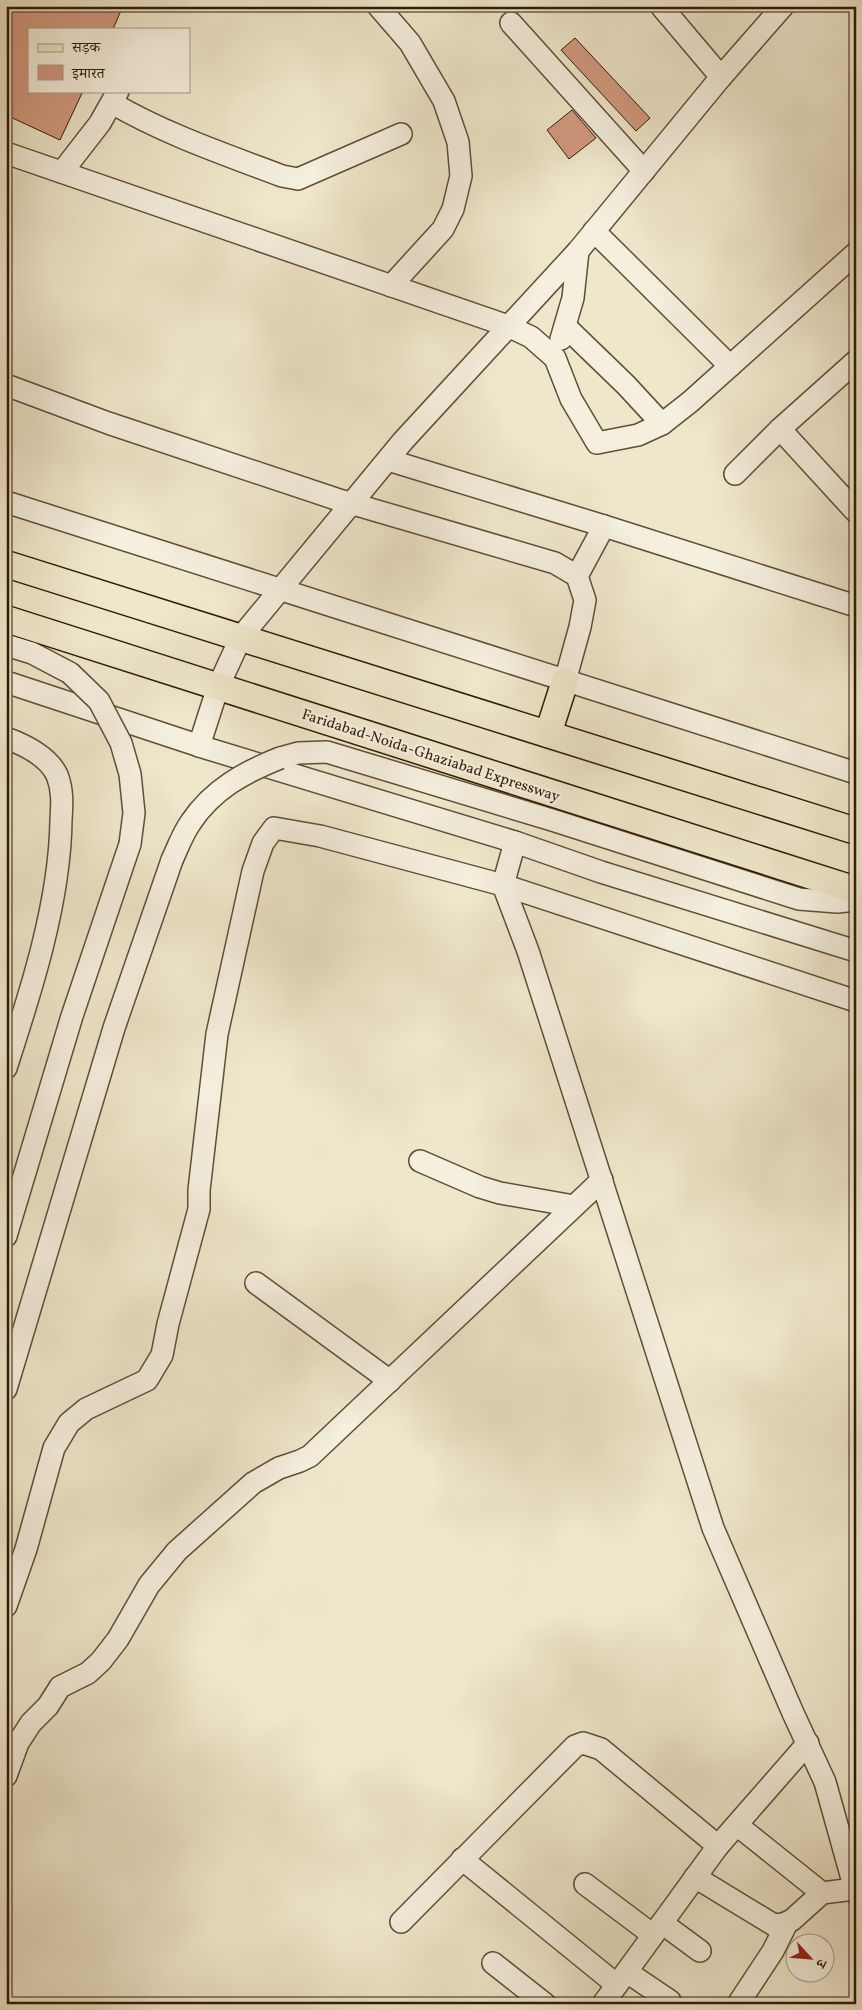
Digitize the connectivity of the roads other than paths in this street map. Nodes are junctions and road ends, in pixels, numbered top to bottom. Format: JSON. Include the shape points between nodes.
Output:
{"nodes":[{"id":1,"x":378,"y":6,"type":"edge"},
{"id":2,"x":661,"y":6,"type":"edge"},
{"id":3,"x":782,"y":6,"type":"edge"},
{"id":4,"x":510,"y":23,"type":"dead end"},
{"id":5,"x":721,"y":77,"type":"junction"},
{"id":6,"x":115,"y":97,"type":"edge"},
{"id":7,"x":401,"y":134,"type":"dead end"},
{"id":8,"x":6,"y":153,"type":"edge"},
{"id":9,"x":644,"y":171,"type":"junction"},
{"id":10,"x":62,"y":172,"type":"junction"},
{"id":11,"x":594,"y":231,"type":"junction"},
{"id":12,"x":578,"y":251,"type":"junction"},
{"id":13,"x":856,"y":253,"type":"edge"},
{"id":14,"x":391,"y":286,"type":"junction"},
{"id":15,"x":508,"y":326,"type":"junction"},
{"id":16,"x":565,"y":326,"type":"junction"},
{"id":17,"x":555,"y":358,"type":"junction"},
{"id":18,"x":856,"y":361,"type":"edge"},
{"id":19,"x":730,"y":366,"type":"junction"},
{"id":20,"x":6,"y":385,"type":"edge"},
{"id":21,"x":662,"y":424,"type":"junction"},
{"id":22,"x":780,"y":430,"type":"junction"},
{"id":23,"x":388,"y":460,"type":"junction"},
{"id":24,"x":735,"y":474,"type":"dead end"},
{"id":25,"x":6,"y":502,"type":"edge"},
{"id":26,"x":353,"y":504,"type":"junction"},
{"id":27,"x":856,"y":512,"type":"edge"},
{"id":28,"x":604,"y":526,"type":"junction"},
{"id":29,"x":6,"y":564,"type":"edge"},
{"id":30,"x":577,"y":576,"type":"junction"},
{"id":31,"x":281,"y":589,"type":"junction"},
{"id":32,"x":855,"y":605,"type":"edge"},
{"id":33,"x":6,"y":619,"type":"edge"},
{"id":34,"x":241,"y":637,"type":"junction"},
{"id":35,"x":6,"y":645,"type":"edge"},
{"id":36,"x":565,"y":681,"type":"junction"},
{"id":37,"x":6,"y":682,"type":"edge"},
{"id":38,"x":218,"y":687,"type":"junction"},
{"id":39,"x":548,"y":734,"type":"junction"},
{"id":40,"x":6,"y":738,"type":"edge"},
{"id":41,"x":199,"y":746,"type":"junction"},
{"id":42,"x":271,"y":762,"type":"junction"},
{"id":43,"x":856,"y":773,"type":"edge"},
{"id":44,"x":856,"y":831,"type":"edge"},
{"id":45,"x":515,"y":842,"type":"junction"},
{"id":46,"x":503,"y":885,"type":"junction"},
{"id":47,"x":856,"y":890,"type":"edge"},
{"id":48,"x":856,"y":900,"type":"edge"},
{"id":49,"x":856,"y":950,"type":"edge"},
{"id":50,"x":856,"y":1001,"type":"edge"},
{"id":51,"x":6,"y":1068,"type":"edge"},
{"id":52,"x":420,"y":1161,"type":"dead end"},
{"id":53,"x":602,"y":1180,"type":"junction"},
{"id":54,"x":574,"y":1206,"type":"junction"},
{"id":55,"x":6,"y":1236,"type":"edge"},
{"id":56,"x":256,"y":1283,"type":"dead end"},
{"id":57,"x":390,"y":1380,"type":"junction"},
{"id":58,"x":6,"y":1389,"type":"edge"},
{"id":59,"x":6,"y":1606,"type":"edge"},
{"id":60,"x":808,"y":1743,"type":"junction"},
{"id":61,"x":6,"y":1776,"type":"edge"},
{"id":62,"x":737,"y":1825,"type":"junction"},
{"id":63,"x":718,"y":1846,"type":"junction"},
{"id":64,"x":462,"y":1859,"type":"junction"},
{"id":65,"x":695,"y":1877,"type":"junction"},
{"id":66,"x":585,"y":1884,"type":"dead end"},
{"id":67,"x":855,"y":1891,"type":"edge"},
{"id":68,"x":822,"y":1892,"type":"junction"},
{"id":69,"x":402,"y":1922,"type":"dead end"},
{"id":70,"x":787,"y":1923,"type":"junction"},
{"id":71,"x":658,"y":1929,"type":"junction"},
{"id":72,"x":700,"y":1951,"type":"dead end"},
{"id":73,"x":493,"y":1963,"type":"dead end"},
{"id":74,"x":622,"y":1978,"type":"junction"},
{"id":75,"x":670,"y":2001,"type":"dead end"},
{"id":76,"x":545,"y":2004,"type":"edge"},
{"id":77,"x":603,"y":2004,"type":"edge"},
{"id":78,"x":738,"y":2004,"type":"edge"}],
"edges":[{"from":1,"to":14,"type":"street","via":[[410,43],[444,101],[458,142],[460,176],[453,209],[443,230]]},
{"from":2,"to":5,"type":"street"},
{"from":3,"to":5,"type":"street"},
{"from":4,"to":9,"type":"street"},
{"from":5,"to":9,"type":"street"},
{"from":6,"to":7,"type":"street","via":[[142,120],[282,176],[298,179]]},
{"from":6,"to":10,"type":"street"},
{"from":8,"to":10,"type":"street"},
{"from":9,"to":11,"type":"street"},
{"from":10,"to":14,"type":"street"},
{"from":11,"to":12,"type":"street"},
{"from":11,"to":19,"type":"street"},
{"from":12,"to":15,"type":"street"},
{"from":12,"to":16,"type":"street"},
{"from":13,"to":19,"type":"street"},
{"from":14,"to":15,"type":"street"},
{"from":15,"to":17,"type":"street","via":[[531,337]]},
{"from":15,"to":23,"type":"street"},
{"from":16,"to":17,"type":"street"},
{"from":16,"to":21,"type":"street"},
{"from":17,"to":21,"type":"street","via":[[571,399],[597,443],[638,435]]},
{"from":18,"to":22,"type":"street"},
{"from":19,"to":21,"type":"street"},
{"from":20,"to":26,"type":"street","via":[[108,423]]},
{"from":22,"to":24,"type":"street"},
{"from":22,"to":27,"type":"street"},
{"from":23,"to":26,"type":"street"},
{"from":23,"to":28,"type":"street"},
{"from":25,"to":31,"type":"street"},
{"from":26,"to":30,"type":"street","via":[[555,563]]},
{"from":26,"to":31,"type":"street"},
{"from":28,"to":30,"type":"street"},
{"from":28,"to":32,"type":"street"},
{"from":29,"to":34,"type":"main road"},
{"from":30,"to":36,"type":"street","via":[[586,600]]},
{"from":31,"to":34,"type":"street"},
{"from":31,"to":36,"type":"street"},
{"from":33,"to":38,"type":"main road","name":"Faridabad-Noida-Ghaziabad Expressway"},
{"from":34,"to":38,"type":"street"},
{"from":34,"to":39,"type":"main road"},
{"from":35,"to":55,"type":"street","bridge":true,"via":[[32,653],[70,673],[99,701],[121,743],[130,774],[134,813],[130,844],[72,1016]]},
{"from":36,"to":39,"type":"main road"},
{"from":36,"to":43,"type":"street"},
{"from":37,"to":41,"type":"street"},
{"from":38,"to":41,"type":"street"},
{"from":38,"to":47,"type":"main road","name":"Faridabad-Noida-Ghaziabad Expressway"},
{"from":39,"to":44,"type":"main road"},
{"from":40,"to":51,"type":"street","via":[[24,745],[48,762],[62,790],[61,842],[48,922]]},
{"from":41,"to":42,"type":"street"},
{"from":42,"to":45,"type":"street"},
{"from":42,"to":48,"type":"street","via":[[298,753],[327,752],[799,900]]},
{"from":42,"to":58,"type":"street","bridge":true,"via":[[214,794],[190,822],[172,860],[114,1028]]},
{"from":45,"to":46,"type":"street"},
{"from":45,"to":49,"type":"street","via":[[610,875]]},
{"from":46,"to":50,"type":"street"},
{"from":46,"to":53,"type":"street"},
{"from":46,"to":59,"type":"street","via":[[320,836],[274,828],[263,843],[253,871],[217,1034],[199,1208],[162,1355],[147,1380],[92,1405],[69,1423],[54,1448],[26,1549]]},
{"from":52,"to":54,"type":"street","via":[[500,1193]]},
{"from":53,"to":54,"type":"street"},
{"from":53,"to":60,"type":"street","via":[[713,1528]]},
{"from":54,"to":57,"type":"street"},
{"from":56,"to":57,"type":"street"},
{"from":57,"to":61,"type":"street","via":[[310,1456],[253,1483],[177,1552],[149,1584],[118,1639],[101,1661],[88,1673],[60,1688],[31,1723],[18,1743]]},
{"from":60,"to":62,"type":"street"},
{"from":60,"to":67,"type":"street","via":[[826,1782]]},
{"from":62,"to":63,"type":"street"},
{"from":62,"to":68,"type":"street"},
{"from":63,"to":64,"type":"street","via":[[626,1768],[601,1749],[583,1743],[575,1746]]},
{"from":63,"to":65,"type":"street"},
{"from":64,"to":69,"type":"street"},
{"from":64,"to":74,"type":"street"},
{"from":65,"to":70,"type":"street","via":[[765,1921],[774,1925]]},
{"from":65,"to":71,"type":"street"},
{"from":66,"to":71,"type":"street"},
{"from":67,"to":68,"type":"street"},
{"from":68,"to":70,"type":"street"},
{"from":70,"to":78,"type":"street","via":[[773,1951]]},
{"from":71,"to":72,"type":"street"},
{"from":71,"to":74,"type":"street"},
{"from":73,"to":76,"type":"street"},
{"from":74,"to":75,"type":"street"},
{"from":74,"to":77,"type":"street"}]}
